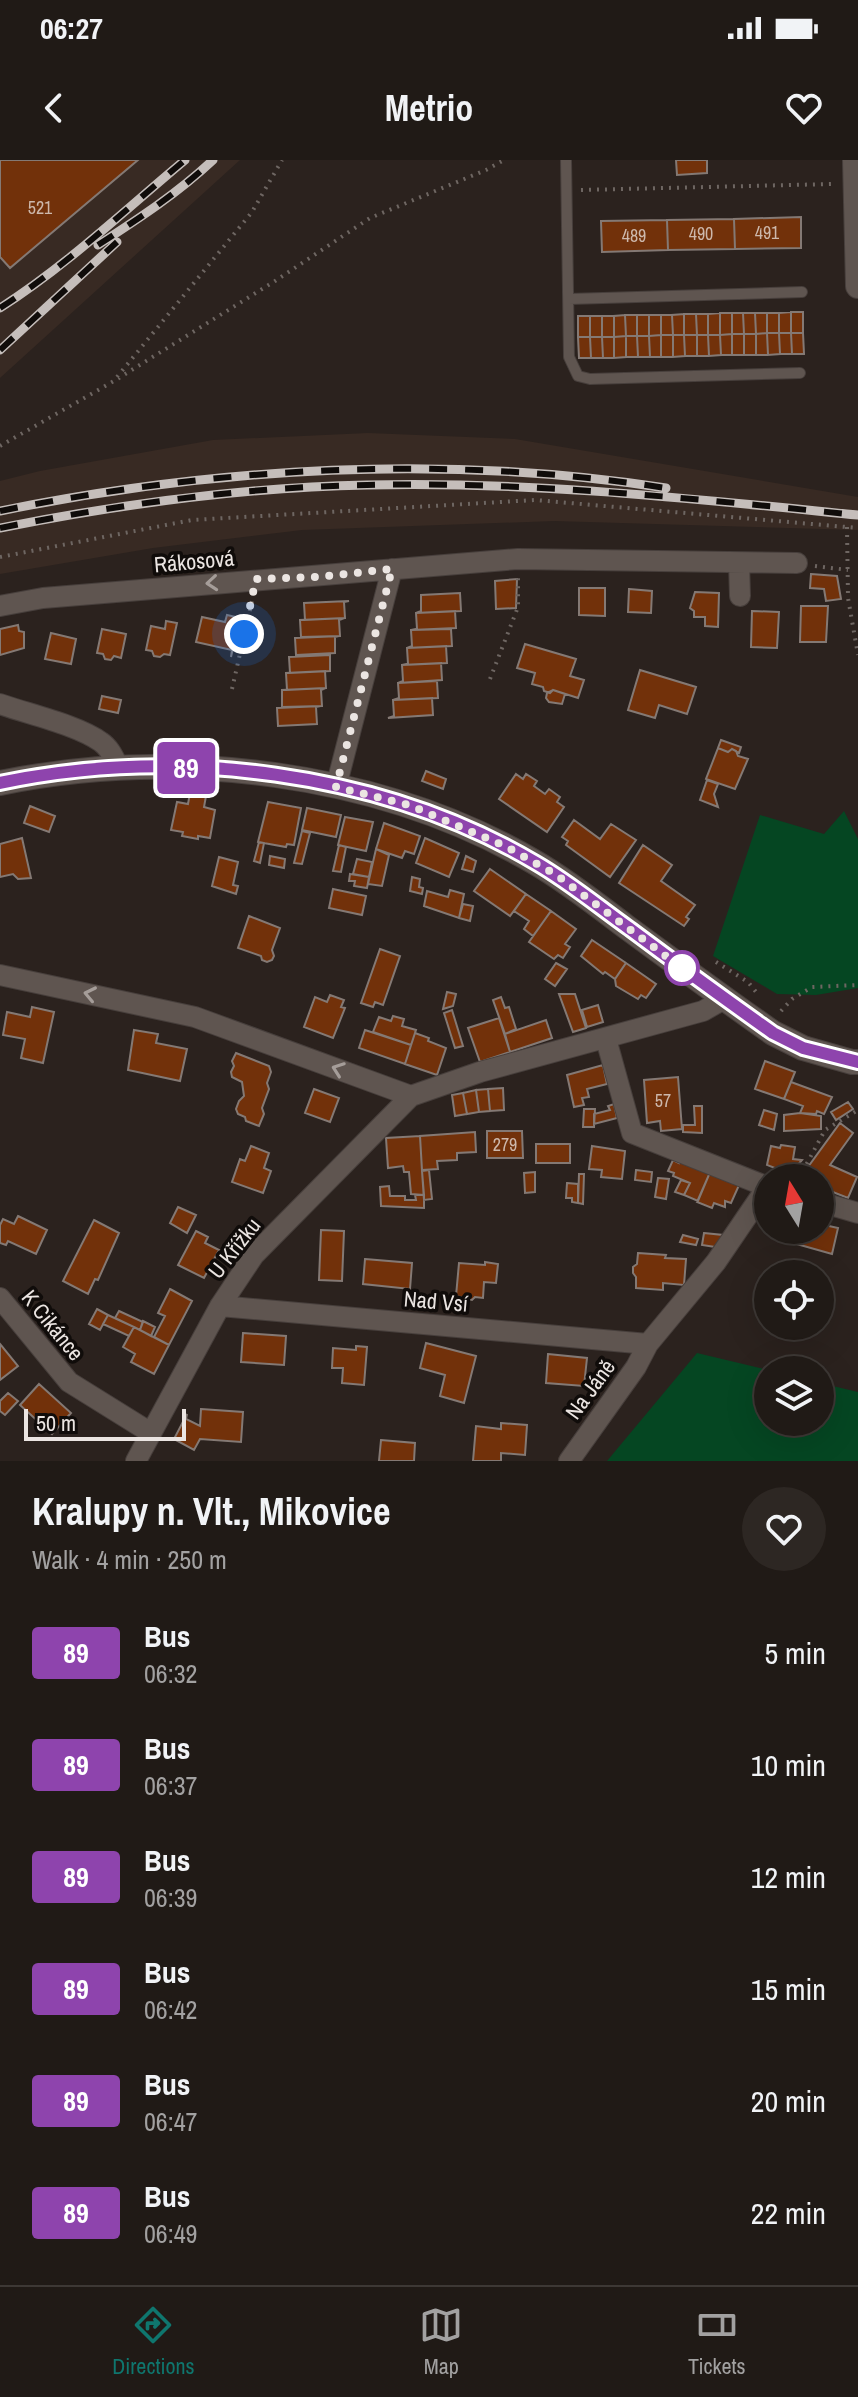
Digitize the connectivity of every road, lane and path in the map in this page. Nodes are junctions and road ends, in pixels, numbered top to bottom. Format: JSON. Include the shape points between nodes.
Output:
{"nodes":[{"id":1,"x":282,"y":160,"type":"edge"},
{"id":2,"x":504,"y":160,"type":"edge"},
{"id":3,"x":566,"y":160,"type":"edge"},
{"id":4,"x":855,"y":160,"type":"edge"},
{"id":5,"x":830,"y":184,"type":"dead end"},
{"id":6,"x":567,"y":191,"type":"junction"},
{"id":7,"x":857,"y":244,"type":"edge"},
{"id":8,"x":858,"y":286,"type":"edge"},
{"id":9,"x":802,"y":292,"type":"dead end"},
{"id":10,"x":569,"y":299,"type":"junction"},
{"id":11,"x":800,"y":373,"type":"dead end"},
{"id":12,"x":114,"y":381,"type":"junction"},
{"id":13,"x":0,"y":446,"type":"edge"},
{"id":14,"x":847,"y":527,"type":"junction"},
{"id":15,"x":858,"y":528,"type":"edge"},
{"id":16,"x":0,"y":557,"type":"edge"},
{"id":17,"x":518,"y":559,"type":"junction"},
{"id":18,"x":739,"y":563,"type":"junction"},
{"id":19,"x":797,"y":563,"type":"joint"},
{"id":20,"x":392,"y":569,"type":"junction"},
{"id":21,"x":848,"y":570,"type":"junction"},
{"id":22,"x":256,"y":579,"type":"junction"},
{"id":23,"x":740,"y":596,"type":"dead end"},
{"id":24,"x":0,"y":606,"type":"edge"},
{"id":25,"x":858,"y":655,"type":"edge"},
{"id":26,"x":490,"y":679,"type":"dead end"},
{"id":27,"x":232,"y":689,"type":"dead end"},
{"id":28,"x":0,"y":704,"type":"edge"},
{"id":29,"x":119,"y":768,"type":"junction"},
{"id":30,"x":0,"y":783,"type":"edge"},
{"id":31,"x":336,"y":787,"type":"junction"},
{"id":32,"x":706,"y":956,"type":"dead end"},
{"id":33,"x":0,"y":975,"type":"edge"},
{"id":34,"x":858,"y":985,"type":"edge"},
{"id":35,"x":757,"y":993,"type":"dead end"},
{"id":36,"x":724,"y":999,"type":"junction"},
{"id":37,"x":777,"y":1015,"type":"dead end"},
{"id":38,"x":606,"y":1039,"type":"junction"},
{"id":39,"x":858,"y":1062,"type":"edge"},
{"id":40,"x":411,"y":1096,"type":"junction"},
{"id":41,"x":858,"y":1110,"type":"edge"},
{"id":42,"x":807,"y":1164,"type":"edge"},
{"id":43,"x":754,"y":1181,"type":"edge"},
{"id":44,"x":834,"y":1206,"type":"edge"},
{"id":45,"x":754,"y":1207,"type":"edge"},
{"id":46,"x":858,"y":1213,"type":"edge"},
{"id":47,"x":0,"y":1298,"type":"edge"},
{"id":48,"x":220,"y":1306,"type":"junction"},
{"id":49,"x":648,"y":1344,"type":"junction"},
{"id":50,"x":151,"y":1433,"type":"junction"},
{"id":51,"x":136,"y":1461,"type":"edge"},
{"id":52,"x":569,"y":1461,"type":"edge"}],
"edges":[{"from":1,"to":12,"type":"path","via":[[252,212]]},
{"from":2,"to":12,"type":"path","via":[[370,218]]},
{"from":3,"to":6,"type":"lane"},
{"from":4,"to":7,"type":"main road"},
{"from":5,"to":6,"type":"path"},
{"from":6,"to":10,"type":"lane"},
{"from":7,"to":8,"type":"main road"},
{"from":9,"to":10,"type":"lane"},
{"from":10,"to":11,"type":"lane","via":[[569,357],[578,376]]},
{"from":12,"to":13,"type":"path"},
{"from":14,"to":15,"type":"path"},
{"from":14,"to":16,"type":"path","via":[[535,500],[192,520]]},
{"from":14,"to":21,"type":"path"},
{"from":17,"to":18,"type":"street","name":"Rákosová"},
{"from":17,"to":20,"type":"street","name":"Rákosová"},
{"from":17,"to":26,"type":"path","via":[[518,607]]},
{"from":18,"to":19,"type":"street","name":"Rákosová"},
{"from":18,"to":23,"type":"street"},
{"from":19,"to":21,"type":"path"},
{"from":20,"to":22,"type":"street","name":"Rákosová"},
{"from":20,"to":31,"type":"street"},
{"from":21,"to":25,"type":"path"},
{"from":22,"to":24,"type":"street","name":"Rákosová","one_way":true},
{"from":22,"to":27,"type":"path"},
{"from":28,"to":29,"type":"street","via":[[100,741]]},
{"from":29,"to":30,"type":"main road"},
{"from":29,"to":31,"type":"main road","via":[[252,772]]},
{"from":31,"to":36,"type":"main road","via":[[409,805],[534,861]]},
{"from":32,"to":35,"type":"path"},
{"from":40,"to":33,"type":"street","one_way":true,"via":[[195,1017]]},
{"from":34,"to":37,"type":"path","via":[[812,987]]},
{"from":36,"to":38,"type":"street","name":"U Křížku","via":[[703,1011]]},
{"from":36,"to":39,"type":"main road","via":[[803,1048]]},
{"from":38,"to":40,"type":"street","name":"U Křížku"},
{"from":38,"to":43,"type":"street","via":[[632,1133]]},
{"from":40,"to":48,"type":"street","name":"U Křížku","via":[[254,1255]]},
{"from":41,"to":42,"type":"path","via":[[825,1130]]},
{"from":44,"to":46,"type":"street"},
{"from":45,"to":49,"type":"street","name":"Na Jáně"},
{"from":47,"to":50,"type":"street","name":"K Cikánce","via":[[69,1382]]},
{"from":48,"to":49,"type":"street","name":"Nad Vsí"},
{"from":48,"to":50,"type":"street","name":"U Křížku"},
{"from":49,"to":52,"type":"street","name":"Na Jáně"},
{"from":50,"to":51,"type":"street","name":"U Křížku"}]}
